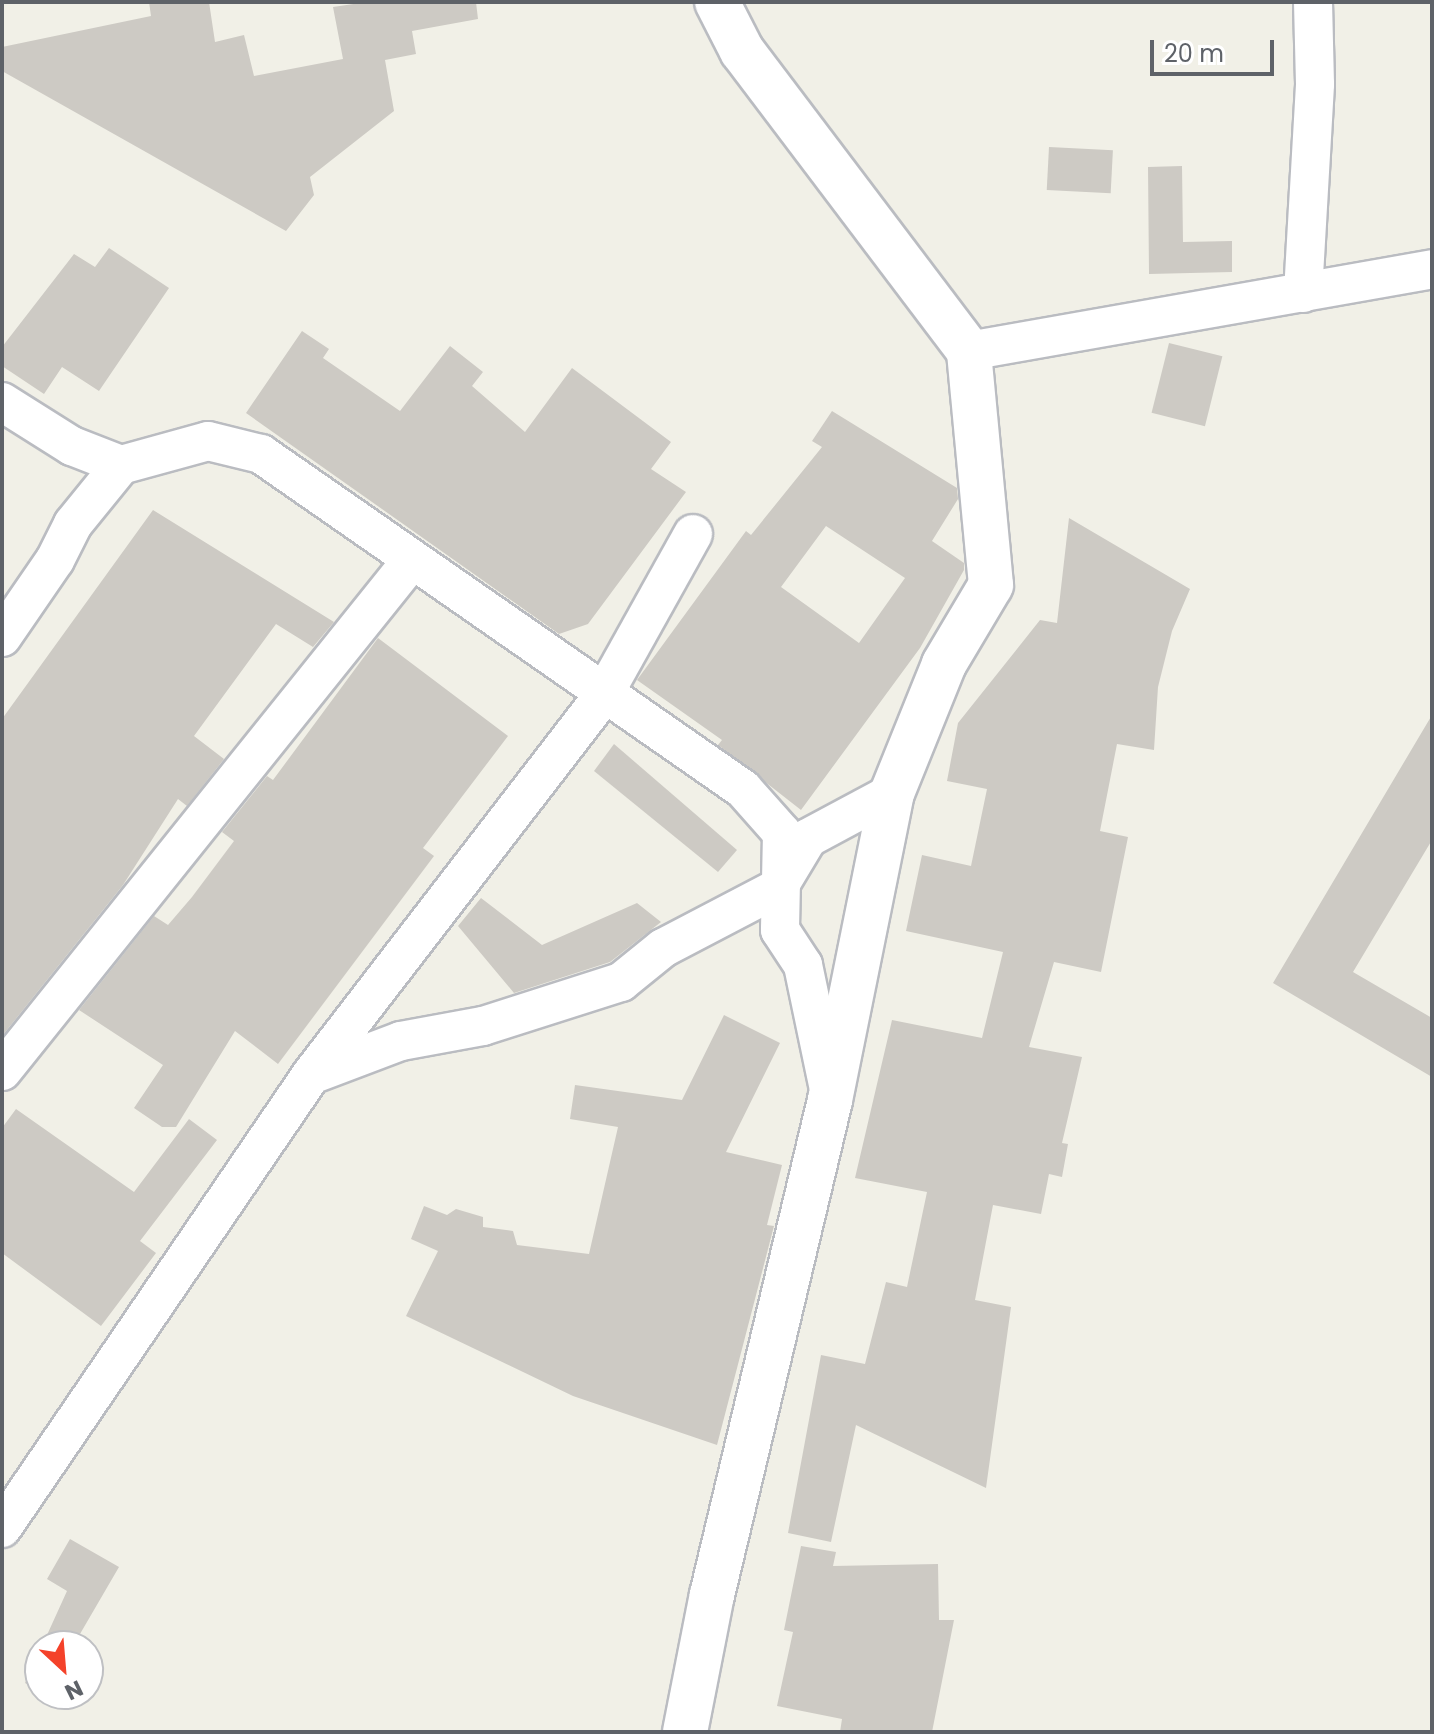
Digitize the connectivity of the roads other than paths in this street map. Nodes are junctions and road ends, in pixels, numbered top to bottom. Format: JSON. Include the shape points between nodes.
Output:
{"nodes":[{"id":1,"x":717,"y":2,"type":"edge"},
{"id":2,"x":1313,"y":2,"type":"edge"},
{"id":3,"x":1432,"y":269,"type":"edge"},
{"id":4,"x":1303,"y":293,"type":"junction"},
{"id":5,"x":969,"y":351,"type":"junction"},
{"id":6,"x":2,"y":402,"type":"edge"},
{"id":7,"x":121,"y":465,"type":"junction"},
{"id":8,"x":693,"y":534,"type":"dead end"},
{"id":9,"x":411,"y":561,"type":"junction"},
{"id":10,"x":2,"y":637,"type":"edge"},
{"id":11,"x":604,"y":694,"type":"junction"},
{"id":12,"x":892,"y":793,"type":"junction"},
{"id":13,"x":778,"y":888,"type":"junction"},
{"id":14,"x":2,"y":1071,"type":"edge"},
{"id":15,"x":311,"y":1075,"type":"junction"},
{"id":16,"x":830,"y":1100,"type":"junction"},
{"id":17,"x":2,"y":1528,"type":"edge"},
{"id":18,"x":685,"y":1732,"type":"edge"}],
"edges":[{"from":1,"to":5,"type":"main road","via":[[742,51]]},
{"from":2,"to":4,"type":"street","via":[[1315,84]]},
{"from":3,"to":4,"type":"street"},
{"from":4,"to":5,"type":"street"},
{"from":5,"to":12,"type":"main road","via":[[991,585],[944,664]]},
{"from":6,"to":7,"type":"street","via":[[72,446]]},
{"from":7,"to":9,"type":"street","via":[[208,441],[261,454]]},
{"from":7,"to":10,"type":"street","via":[[73,524]]},
{"from":8,"to":11,"type":"street"},
{"from":9,"to":11,"type":"street"},
{"from":9,"to":14,"type":"street"},
{"from":11,"to":13,"type":"street","via":[[765,809],[782,833]]},
{"from":11,"to":15,"type":"street"},
{"from":12,"to":13,"type":"street","via":[[808,838]]},
{"from":12,"to":16,"type":"main road"},
{"from":13,"to":15,"type":"street","via":[[663,948],[621,982],[483,1026],[401,1041]]},
{"from":13,"to":16,"type":"street","via":[[780,930],[803,965]]},
{"from":15,"to":17,"type":"street"},
{"from":16,"to":18,"type":"main road","via":[[712,1595]]}]}
